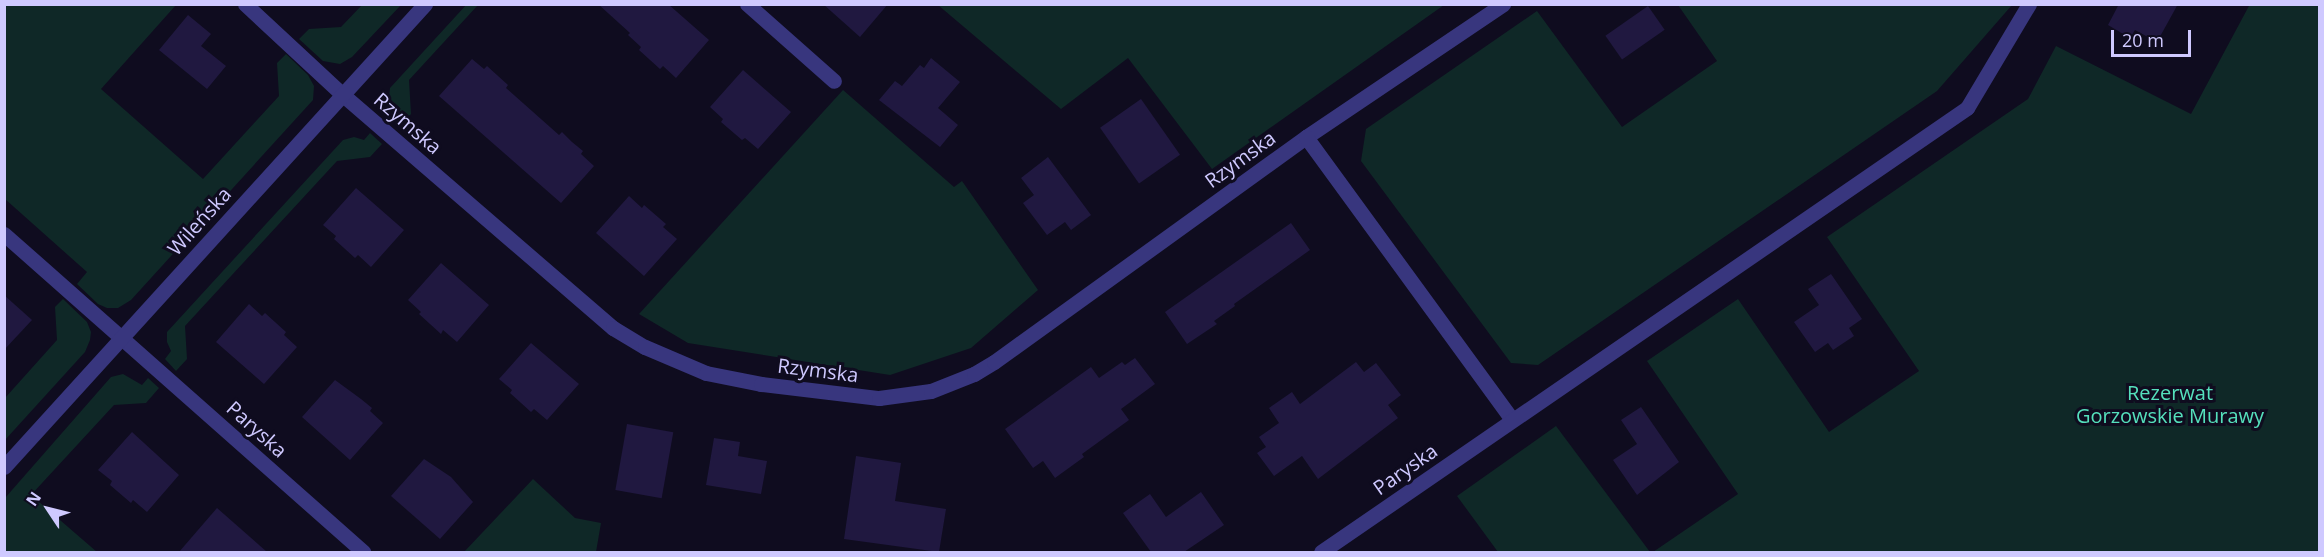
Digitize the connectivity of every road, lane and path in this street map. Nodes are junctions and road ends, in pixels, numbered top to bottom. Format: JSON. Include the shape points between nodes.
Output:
{"nodes":[{"id":1,"x":245,"y":4,"type":"edge"},
{"id":2,"x":425,"y":4,"type":"edge"},
{"id":3,"x":747,"y":4,"type":"edge"},
{"id":4,"x":1503,"y":4,"type":"edge"},
{"id":5,"x":2029,"y":4,"type":"edge"},
{"id":6,"x":834,"y":81,"type":"dead end"},
{"id":7,"x":343,"y":94,"type":"junction"},
{"id":8,"x":1306,"y":137,"type":"junction"},
{"id":9,"x":4,"y":234,"type":"edge"},
{"id":10,"x":122,"y":336,"type":"junction"},
{"id":11,"x":1512,"y":419,"type":"junction"},
{"id":12,"x":4,"y":467,"type":"edge"},
{"id":13,"x":364,"y":552,"type":"edge"},
{"id":14,"x":1321,"y":552,"type":"edge"}],
"edges":[{"from":1,"to":7,"type":"street","name":"Rzymska"},
{"from":2,"to":7,"type":"street","name":"Wileńska"},
{"from":3,"to":6,"type":"street"},
{"from":4,"to":8,"type":"street","name":"Rzymska"},
{"from":5,"to":11,"type":"street","name":"Paryska","via":[[1967,108]]},
{"from":7,"to":8,"type":"street","name":"Rzymska","via":[[600,318],[645,347],[706,373],[761,384],[879,398],[931,391],[974,374]]},
{"from":7,"to":10,"type":"street","name":"Wileńska"},
{"from":8,"to":11,"type":"street"},
{"from":9,"to":10,"type":"street","name":"Paryska"},
{"from":10,"to":12,"type":"street","name":"Wileńska"},
{"from":10,"to":13,"type":"street","name":"Paryska"},
{"from":11,"to":14,"type":"street","name":"Paryska"}]}
